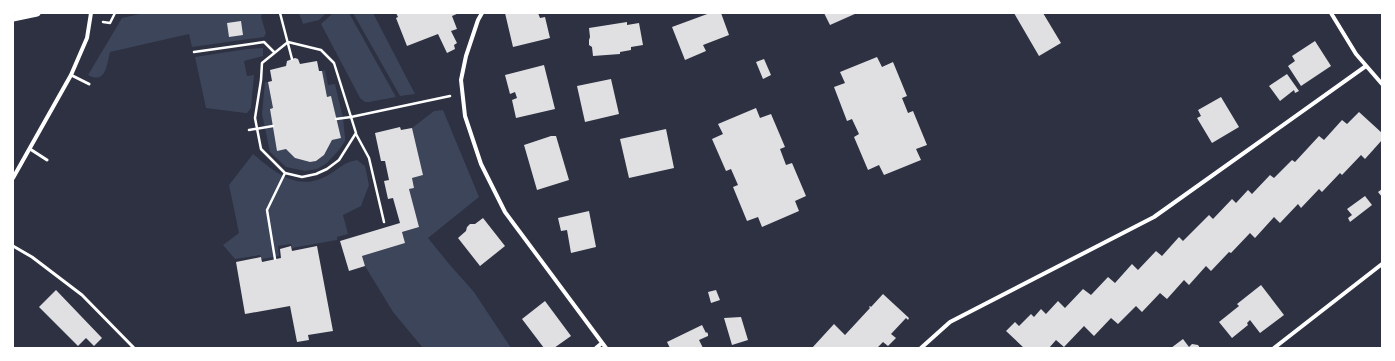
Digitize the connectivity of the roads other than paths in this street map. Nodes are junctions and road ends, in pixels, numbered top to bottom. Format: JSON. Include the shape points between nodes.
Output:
{"nodes":[{"id":1,"x":37,"y":13,"type":"edge"},
{"id":2,"x":91,"y":13,"type":"edge"},
{"id":3,"x":482,"y":13,"type":"edge"},
{"id":4,"x":1331,"y":13,"type":"edge"},
{"id":5,"x":13,"y":18,"type":"edge"},
{"id":6,"x":1366,"y":66,"type":"junction"},
{"id":7,"x":71,"y":75,"type":"junction"},
{"id":8,"x":89,"y":84,"type":"dead end"},
{"id":9,"x":1382,"y":84,"type":"edge"},
{"id":10,"x":30,"y":149,"type":"junction"},
{"id":11,"x":47,"y":160,"type":"dead end"},
{"id":12,"x":13,"y":178,"type":"edge"},
{"id":13,"x":13,"y":246,"type":"edge"},
{"id":14,"x":1382,"y":264,"type":"edge"},
{"id":15,"x":602,"y":343,"type":"junction"},
{"id":16,"x":134,"y":348,"type":"edge"},
{"id":17,"x":596,"y":348,"type":"edge"},
{"id":18,"x":606,"y":348,"type":"edge"},
{"id":19,"x":921,"y":348,"type":"edge"},
{"id":20,"x":1274,"y":348,"type":"edge"}],
"edges":[{"from":1,"to":5,"type":"street"},
{"from":2,"to":7,"type":"street","via":[[87,38]]},
{"from":3,"to":15,"type":"street","via":[[460,80],[465,116],[481,164],[505,212]]},
{"from":4,"to":6,"type":"street"},
{"from":6,"to":9,"type":"street"},
{"from":6,"to":19,"type":"street","via":[[1154,217],[950,322]]},
{"from":7,"to":8,"type":"lane"},
{"from":7,"to":10,"type":"street"},
{"from":10,"to":11,"type":"lane"},
{"from":10,"to":12,"type":"street"},
{"from":13,"to":16,"type":"lane","via":[[32,257],[82,295]]},
{"from":14,"to":20,"type":"street"},
{"from":15,"to":17,"type":"street"},
{"from":15,"to":18,"type":"street"}]}
